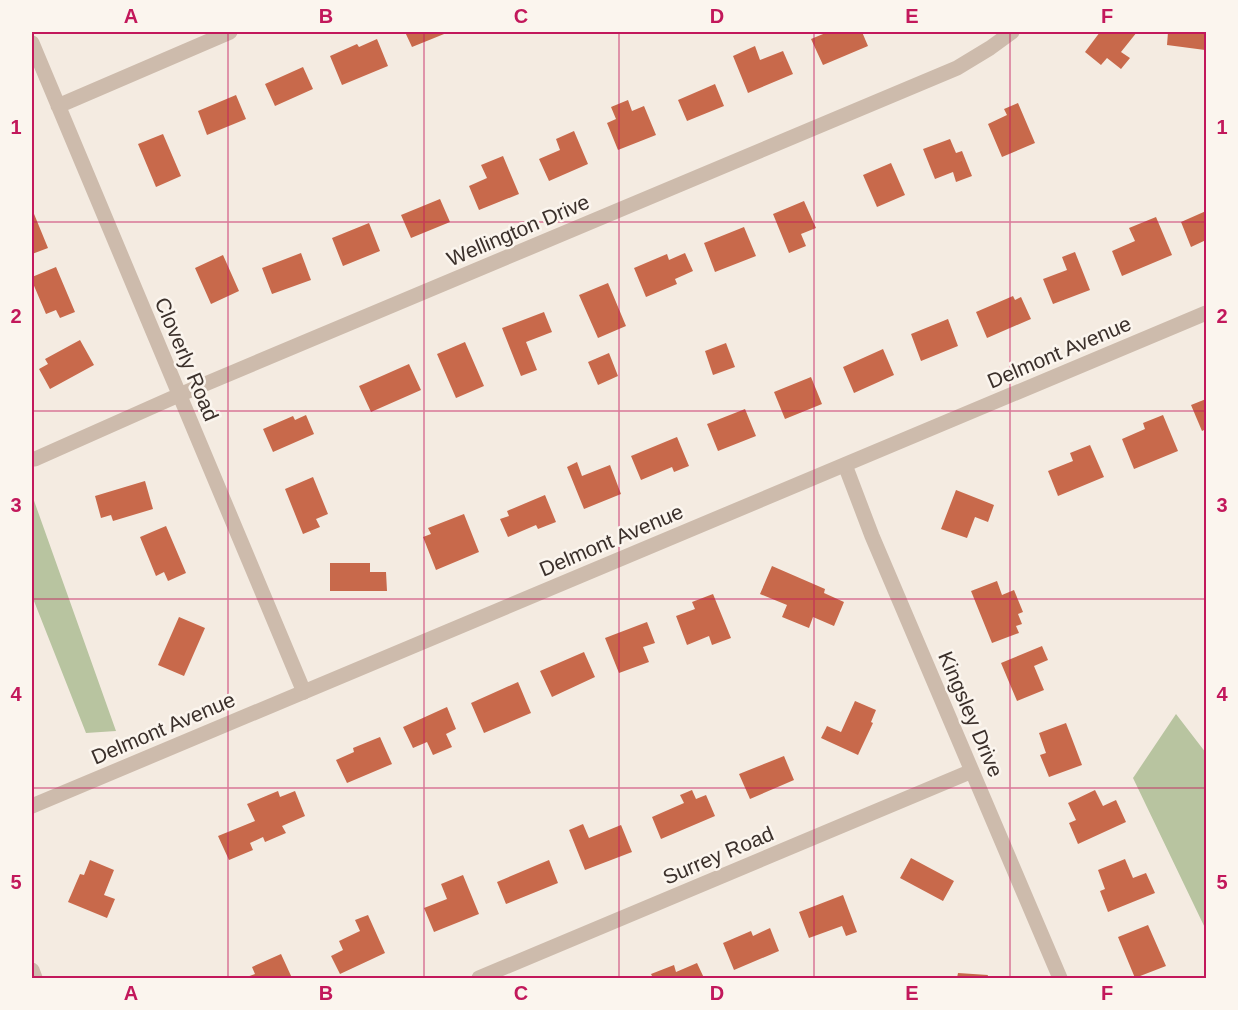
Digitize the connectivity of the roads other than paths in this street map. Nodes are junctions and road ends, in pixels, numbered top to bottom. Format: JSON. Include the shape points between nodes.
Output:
{"nodes":[{"id":1,"x":230,"y":32,"type":"edge"},
{"id":2,"x":1012,"y":32,"type":"edge"},
{"id":3,"x":32,"y":43,"type":"edge"},
{"id":4,"x":58,"y":106,"type":"junction"},
{"id":5,"x":1206,"y":313,"type":"edge"},
{"id":6,"x":179,"y":395,"type":"junction"},
{"id":7,"x":35,"y":459,"type":"dead end"},
{"id":8,"x":845,"y":465,"type":"junction"},
{"id":9,"x":304,"y":692,"type":"junction"},
{"id":10,"x":972,"y":771,"type":"junction"},
{"id":11,"x":32,"y":806,"type":"edge"},
{"id":12,"x":32,"y":970,"type":"edge"},
{"id":13,"x":35,"y":978,"type":"edge"},
{"id":14,"x":479,"y":978,"type":"edge"},
{"id":15,"x":1060,"y":978,"type":"edge"}],
"edges":[{"from":1,"to":4,"type":"street"},
{"from":2,"to":6,"type":"street","name":"Wellington Drive","via":[[957,68]]},
{"from":3,"to":4,"type":"street","name":"Cloverly Road"},
{"from":4,"to":6,"type":"street","name":"Cloverly Road"},
{"from":5,"to":8,"type":"street","name":"Delmont Avenue"},
{"from":6,"to":7,"type":"street","name":"Wellington Drive"},
{"from":6,"to":9,"type":"street","name":"Cloverly Road"},
{"from":8,"to":9,"type":"street","name":"Delmont Avenue"},
{"from":8,"to":10,"type":"street","name":"Kingsley Drive"},
{"from":9,"to":11,"type":"street","name":"Delmont Avenue"},
{"from":10,"to":14,"type":"street","name":"Surrey Road"},
{"from":10,"to":15,"type":"street","name":"Kingsley Drive"},
{"from":12,"to":13,"type":"street"}]}
